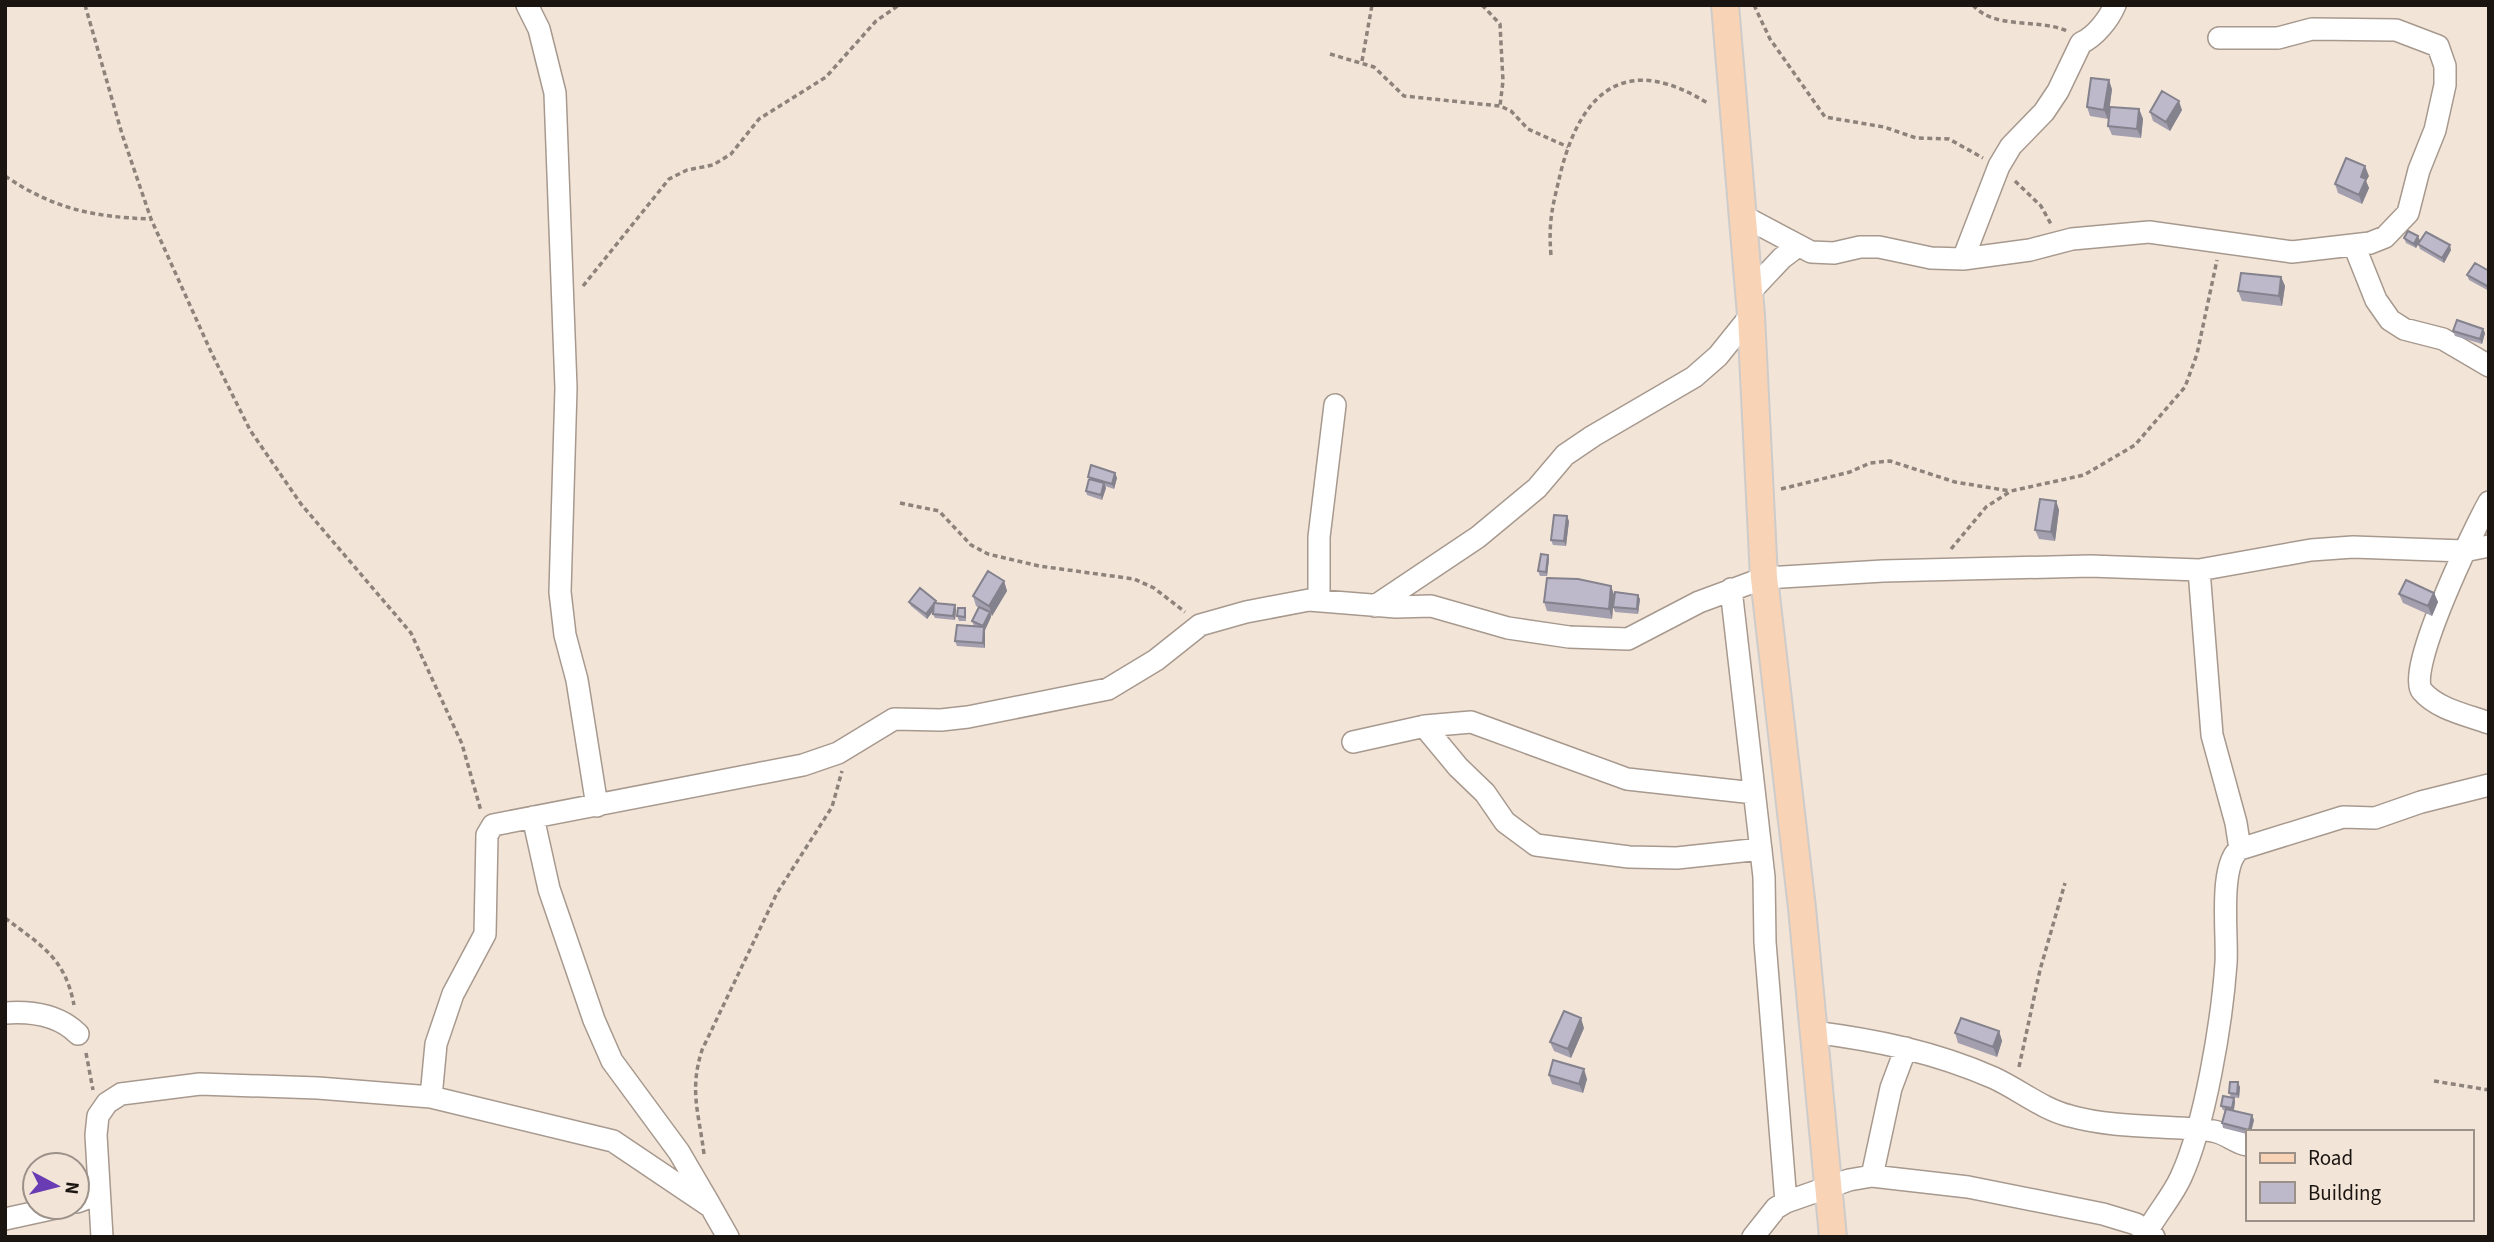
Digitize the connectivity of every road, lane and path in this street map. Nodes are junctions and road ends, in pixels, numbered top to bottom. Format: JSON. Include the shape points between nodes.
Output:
{"nodes":[{"id":1,"x":85,"y":5,"type":"edge"},
{"id":2,"x":527,"y":5,"type":"edge"},
{"id":3,"x":899,"y":5,"type":"edge"},
{"id":4,"x":1372,"y":5,"type":"edge"},
{"id":5,"x":1482,"y":5,"type":"edge"},
{"id":6,"x":1725,"y":5,"type":"edge"},
{"id":7,"x":1754,"y":5,"type":"edge"},
{"id":8,"x":1973,"y":5,"type":"edge"},
{"id":9,"x":2115,"y":5,"type":"edge"},
{"id":10,"x":2220,"y":38,"type":"dead end"},
{"id":11,"x":2088,"y":40,"type":"junction"},
{"id":12,"x":1330,"y":54,"type":"dead end"},
{"id":13,"x":1362,"y":61,"type":"junction"},
{"id":14,"x":1500,"y":106,"type":"junction"},
{"id":15,"x":1735,"y":120,"type":"junction"},
{"id":16,"x":1567,"y":147,"type":"junction"},
{"id":17,"x":1999,"y":166,"type":"junction"},
{"id":18,"x":5,"y":176,"type":"edge"},
{"id":19,"x":1743,"y":216,"type":"junction"},
{"id":20,"x":151,"y":219,"type":"junction"},
{"id":21,"x":2062,"y":241,"type":"junction"},
{"id":22,"x":2220,"y":244,"type":"junction"},
{"id":23,"x":2354,"y":245,"type":"junction"},
{"id":24,"x":1798,"y":246,"type":"junction"},
{"id":25,"x":1551,"y":256,"type":"dead end"},
{"id":26,"x":1962,"y":259,"type":"junction"},
{"id":27,"x":1750,"y":304,"type":"junction"},
{"id":28,"x":563,"y":308,"type":"junction"},
{"id":29,"x":2489,"y":366,"type":"edge"},
{"id":30,"x":1335,"y":405,"type":"dead end"},
{"id":31,"x":2011,"y":491,"type":"junction"},
{"id":32,"x":1762,"y":493,"type":"junction"},
{"id":33,"x":2489,"y":502,"type":"edge"},
{"id":34,"x":900,"y":503,"type":"dead end"},
{"id":35,"x":2489,"y":546,"type":"edge"},
{"id":36,"x":2464,"y":551,"type":"junction"},
{"id":37,"x":2199,"y":569,"type":"junction"},
{"id":38,"x":1936,"y":570,"type":"junction"},
{"id":39,"x":1764,"y":578,"type":"junction"},
{"id":40,"x":1731,"y":589,"type":"junction"},
{"id":41,"x":1319,"y":600,"type":"junction"},
{"id":42,"x":1375,"y":606,"type":"junction"},
{"id":43,"x":1200,"y":625,"type":"junction"},
{"id":44,"x":2489,"y":723,"type":"edge"},
{"id":45,"x":1423,"y":726,"type":"junction"},
{"id":46,"x":1353,"y":742,"type":"dead end"},
{"id":47,"x":849,"y":746,"type":"junction"},
{"id":48,"x":2489,"y":785,"type":"edge"},
{"id":49,"x":1755,"y":793,"type":"junction"},
{"id":50,"x":597,"y":806,"type":"junction"},
{"id":51,"x":529,"y":817,"type":"junction"},
{"id":52,"x":493,"y":827,"type":"junction"},
{"id":53,"x":1760,"y":849,"type":"junction"},
{"id":54,"x":2239,"y":849,"type":"junction"},
{"id":55,"x":2066,"y":883,"type":"dead end"},
{"id":56,"x":5,"y":1013,"type":"edge"},
{"id":57,"x":1813,"y":1032,"type":"junction"},
{"id":58,"x":79,"y":1034,"type":"dead end"},
{"id":59,"x":1906,"y":1048,"type":"junction"},
{"id":60,"x":2434,"y":1081,"type":"dead end"},
{"id":61,"x":2011,"y":1087,"type":"junction"},
{"id":62,"x":2489,"y":1090,"type":"edge"},
{"id":63,"x":431,"y":1097,"type":"junction"},
{"id":64,"x":2196,"y":1132,"type":"junction"},
{"id":65,"x":2246,"y":1145,"type":"edge"},
{"id":66,"x":706,"y":1166,"type":"dead end"},
{"id":67,"x":1872,"y":1176,"type":"junction"},
{"id":68,"x":1829,"y":1187,"type":"junction"},
{"id":69,"x":99,"y":1194,"type":"junction"},
{"id":70,"x":91,"y":1197,"type":"edge"},
{"id":71,"x":1786,"y":1202,"type":"junction"},
{"id":72,"x":711,"y":1207,"type":"junction"},
{"id":73,"x":2151,"y":1234,"type":"edge"},
{"id":74,"x":102,"y":1237,"type":"edge"},
{"id":75,"x":728,"y":1237,"type":"edge"},
{"id":76,"x":1753,"y":1237,"type":"edge"},
{"id":77,"x":1833,"y":1237,"type":"edge"}],
"edges":[{"from":1,"to":20,"type":"path","via":[[121,134]]},
{"from":2,"to":28,"type":"street","via":[[539,29],[555,93]]},
{"from":3,"to":28,"type":"path","via":[[876,21],[826,78],[759,119],[732,154],[669,179]]},
{"from":4,"to":13,"type":"path"},
{"from":5,"to":14,"type":"path","via":[[1500,24]]},
{"from":6,"to":15,"type":"main road"},
{"from":7,"to":17,"type":"path","via":[[1770,39],[1825,117],[1884,127],[1916,138],[1949,139]]},
{"from":8,"to":11,"type":"path","via":[[1987,18],[2058,27]]},
{"from":9,"to":11,"type":"street"},
{"from":10,"to":23,"type":"street","via":[[2278,38],[2312,29],[2396,30],[2442,51],[2445,85],[2408,213],[2385,237]]},
{"from":11,"to":17,"type":"street","via":[[2081,43],[2044,112],[2011,146]]},
{"from":12,"to":13,"type":"path"},
{"from":13,"to":14,"type":"path","via":[[1374,66],[1404,96]]},
{"from":14,"to":16,"type":"path","via":[[1528,130]]},
{"from":15,"to":16,"type":"path","via":[[1669,82],[1635,79],[1618,83],[1587,109]]},
{"from":15,"to":19,"type":"main road"},
{"from":16,"to":25,"type":"path","via":[[1548,223]]},
{"from":17,"to":21,"type":"path","via":[[2041,206]]},
{"from":17,"to":26,"type":"street"},
{"from":18,"to":20,"type":"path","via":[[34,195],[101,217]]},
{"from":19,"to":24,"type":"street"},
{"from":19,"to":27,"type":"main road"},
{"from":20,"to":52,"type":"path","via":[[250,430],[300,503],[411,633],[462,744]]},
{"from":21,"to":22,"type":"street","via":[[2149,232]]},
{"from":21,"to":26,"type":"street"},
{"from":22,"to":23,"type":"street","via":[[2292,252]]},
{"from":22,"to":31,"type":"path","via":[[2197,354],[2185,387],[2135,445],[2105,466]]},
{"from":23,"to":29,"type":"street","via":[[2376,300],[2390,320],[2443,340]]},
{"from":24,"to":26,"type":"street","via":[[1834,253],[1879,247]]},
{"from":24,"to":27,"type":"street","via":[[1782,258]]},
{"from":27,"to":32,"type":"main road"},
{"from":27,"to":42,"type":"street","via":[[1718,356],[1694,377],[1584,442],[1499,522]]},
{"from":28,"to":50,"type":"street","via":[[566,388],[560,592]]},
{"from":30,"to":41,"type":"street","via":[[1319,537]]},
{"from":31,"to":32,"type":"path","via":[[1955,482],[1889,461]]},
{"from":31,"to":38,"type":"path","via":[[1986,507]]},
{"from":32,"to":39,"type":"main road"},
{"from":33,"to":36,"type":"street"},
{"from":34,"to":43,"type":"path","via":[[939,511],[971,545],[988,554],[1039,566],[1115,575],[1154,587]]},
{"from":35,"to":36,"type":"street"},
{"from":36,"to":37,"type":"street","via":[[2353,547]]},
{"from":36,"to":44,"type":"street","via":[[2430,633],[2418,680],[2422,691],[2440,705]]},
{"from":37,"to":38,"type":"street"},
{"from":37,"to":54,"type":"street","via":[[2213,735]]},
{"from":38,"to":39,"type":"street"},
{"from":39,"to":40,"type":"street"},
{"from":39,"to":57,"type":"main road"},
{"from":40,"to":42,"type":"street","via":[[1628,639],[1535,632],[1431,606]]},
{"from":40,"to":49,"type":"street"},
{"from":41,"to":42,"type":"street"},
{"from":41,"to":43,"type":"street","via":[[1246,611]]},
{"from":43,"to":47,"type":"street","via":[[1156,660],[1108,689],[968,717],[894,719]]},
{"from":45,"to":46,"type":"street"},
{"from":45,"to":49,"type":"street","via":[[1471,722],[1627,779]]},
{"from":45,"to":53,"type":"street","via":[[1485,793],[1505,822],[1536,845],[1665,858]]},
{"from":47,"to":50,"type":"street","via":[[803,765]]},
{"from":47,"to":66,"type":"path","via":[[832,807],[777,893],[702,1050],[694,1090]]},
{"from":48,"to":54,"type":"street","via":[[2375,818],[2343,817]]},
{"from":49,"to":53,"type":"street"},
{"from":50,"to":51,"type":"street"},
{"from":51,"to":52,"type":"street"},
{"from":51,"to":72,"type":"street","via":[[549,889],[612,1061],[692,1172]]},
{"from":52,"to":63,"type":"street","via":[[485,934],[449,1006],[436,1044]]},
{"from":53,"to":71,"type":"street"},
{"from":54,"to":64,"type":"street","via":[[2230,863],[2223,989]]},
{"from":55,"to":61,"type":"path"},
{"from":56,"to":58,"type":"street","via":[[65,1021]]},
{"from":57,"to":59,"type":"street"},
{"from":57,"to":68,"type":"main road"},
{"from":59,"to":61,"type":"street","via":[[1945,1058]]},
{"from":59,"to":67,"type":"street","via":[[1891,1088]]},
{"from":60,"to":62,"type":"path"},
{"from":61,"to":64,"type":"street","via":[[2048,1109],[2071,1116]]},
{"from":63,"to":69,"type":"street","via":[[200,1084],[121,1094],[98,1116]]},
{"from":63,"to":72,"type":"street","via":[[613,1141]]},
{"from":64,"to":65,"type":"street","via":[[2218,1132]]},
{"from":64,"to":73,"type":"street","via":[[2182,1175]]},
{"from":67,"to":68,"type":"street"},
{"from":67,"to":73,"type":"street","via":[[1968,1187],[2114,1217]]},
{"from":68,"to":71,"type":"street"},
{"from":68,"to":77,"type":"main road"},
{"from":69,"to":70,"type":"street"},
{"from":69,"to":74,"type":"street"},
{"from":71,"to":76,"type":"street"},
{"from":72,"to":75,"type":"street"}]}
